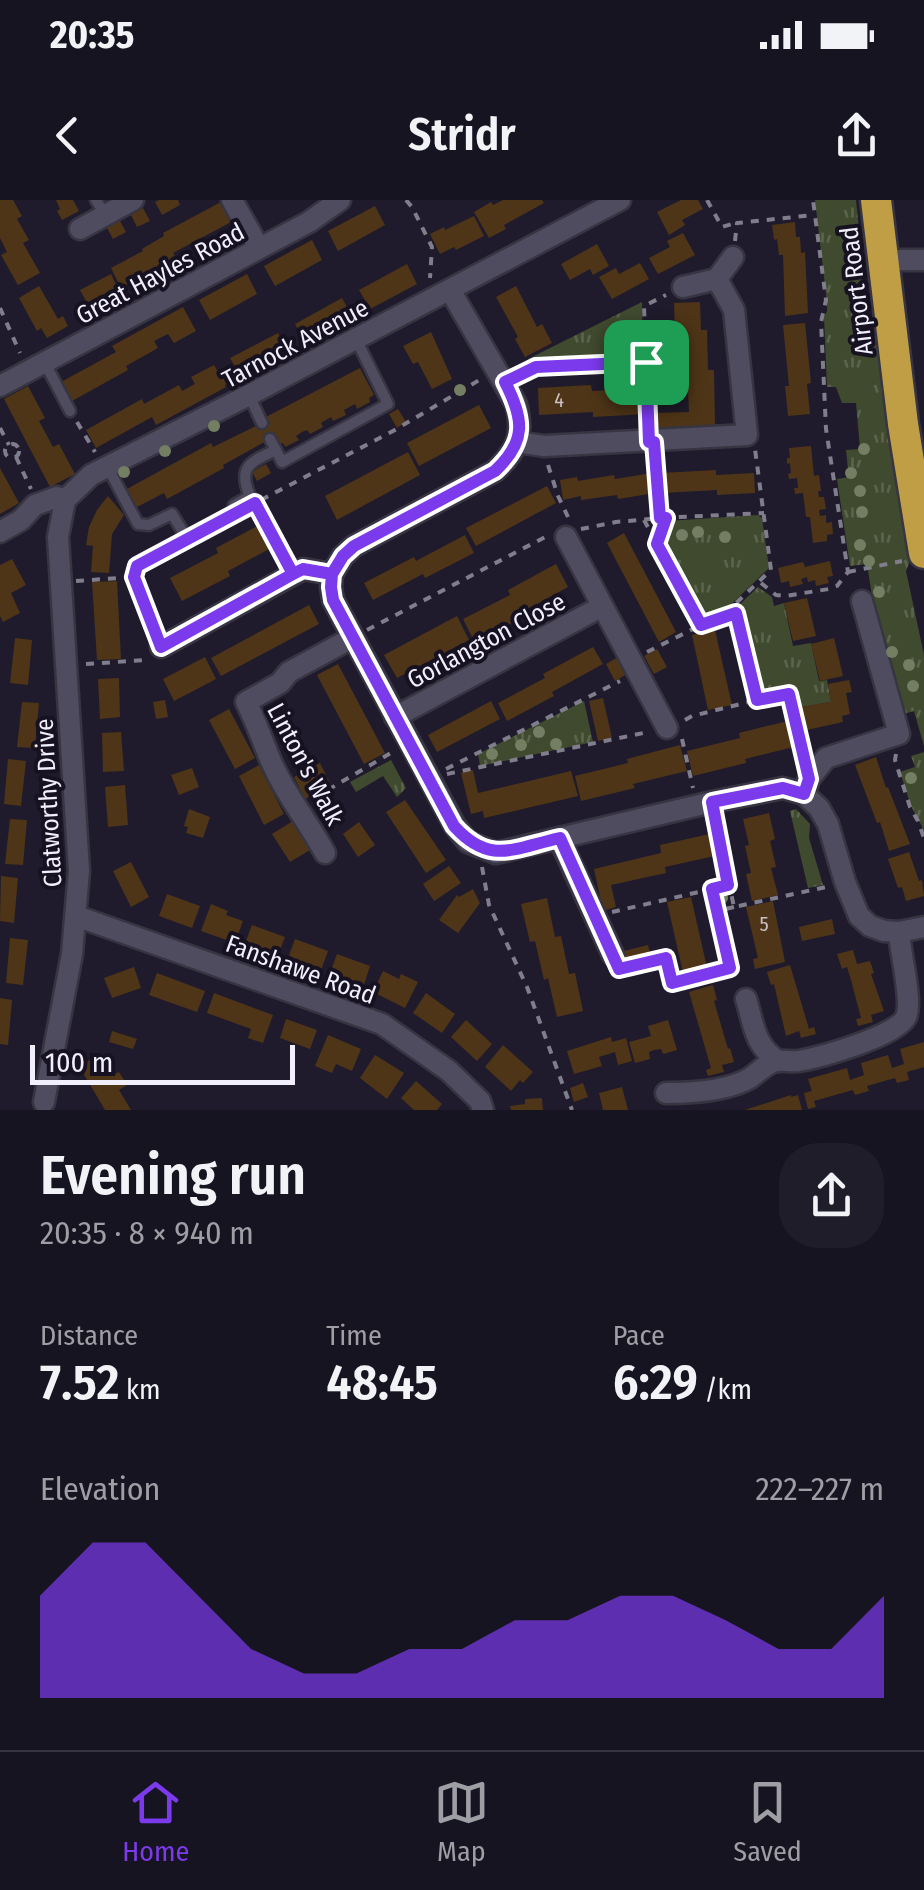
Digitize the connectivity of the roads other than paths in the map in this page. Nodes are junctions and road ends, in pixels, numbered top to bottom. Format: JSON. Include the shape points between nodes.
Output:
{"nodes":[{"id":1,"x":132,"y":200,"type":"edge"},
{"id":2,"x":232,"y":200,"type":"edge"},
{"id":3,"x":340,"y":200,"type":"edge"},
{"id":4,"x":620,"y":200,"type":"edge"},
{"id":5,"x":876,"y":200,"type":"edge"},
{"id":6,"x":100,"y":208,"type":"edge"},
{"id":7,"x":80,"y":229,"type":"dead end"},
{"id":8,"x":258,"y":248,"type":"junction"},
{"id":9,"x":733,"y":257,"type":"dead end"},
{"id":10,"x":881,"y":260,"type":"junction"},
{"id":11,"x":924,"y":260,"type":"edge"},
{"id":12,"x":716,"y":278,"type":"junction"},
{"id":13,"x":683,"y":287,"type":"road end"},
{"id":14,"x":443,"y":294,"type":"junction"},
{"id":15,"x":356,"y":339,"type":"junction"},
{"id":16,"x":36,"y":367,"type":"junction"},
{"id":17,"x":0,"y":386,"type":"edge"},
{"id":18,"x":249,"y":395,"type":"junction"},
{"id":19,"x":70,"y":411,"type":"road end"},
{"id":20,"x":262,"y":424,"type":"dead end"},
{"id":21,"x":517,"y":442,"type":"junction"},
{"id":22,"x":107,"y":469,"type":"junction"},
{"id":23,"x":65,"y":500,"type":"junction"},
{"id":24,"x":237,"y":508,"type":"road end"},
{"id":25,"x":0,"y":532,"type":"edge"},
{"id":26,"x":183,"y":532,"type":"dead end"},
{"id":27,"x":565,"y":533,"type":"road end"},
{"id":28,"x":917,"y":549,"type":"edge"},
{"id":29,"x":332,"y":574,"type":"junction"},
{"id":30,"x":862,"y":601,"type":"dead end"},
{"id":31,"x":601,"y":606,"type":"junction"},
{"id":32,"x":352,"y":638,"type":"junction"},
{"id":33,"x":161,"y":647,"type":"road end"},
{"id":34,"x":394,"y":717,"type":"junction"},
{"id":35,"x":667,"y":728,"type":"road end"},
{"id":36,"x":806,"y":786,"type":"junction"},
{"id":37,"x":560,"y":838,"type":"junction"},
{"id":38,"x":325,"y":853,"type":"dead end"},
{"id":39,"x":76,"y":916,"type":"junction"},
{"id":40,"x":924,"y":927,"type":"edge"},
{"id":41,"x":899,"y":932,"type":"junction"},
{"id":42,"x":614,"y":955,"type":"road end"},
{"id":43,"x":746,"y":998,"type":"dead end"},
{"id":44,"x":778,"y":1060,"type":"junction"},
{"id":45,"x":666,"y":1093,"type":"dead end"},
{"id":46,"x":42,"y":1108,"type":"edge"},
{"id":47,"x":483,"y":1110,"type":"edge"}],
"edges":[{"from":1,"to":6,"type":"street"},
{"from":2,"to":8,"type":"street"},
{"from":3,"to":8,"type":"street","name":"Great Hayles Road"},
{"from":4,"to":14,"type":"street","name":"Tarnock Avenue"},
{"from":5,"to":10,"type":"highway","name":"Airport Road"},
{"from":6,"to":7,"type":"street"},
{"from":8,"to":16,"type":"street","name":"Great Hayles Road"},
{"from":9,"to":12,"type":"street"},
{"from":10,"to":11,"type":"street"},
{"from":10,"to":28,"type":"highway","name":"Airport Road"},
{"from":12,"to":13,"type":"street"},
{"from":12,"to":21,"type":"street","via":[[734,310],[748,436]]},
{"from":14,"to":15,"type":"street","name":"Tarnock Avenue"},
{"from":14,"to":21,"type":"street","via":[[516,404]]},
{"from":15,"to":18,"type":"street","name":"Tarnock Avenue"},
{"from":15,"to":24,"type":"lane","via":[[388,404],[282,462],[273,444],[243,472],[250,496]]},
{"from":16,"to":17,"type":"street","name":"Great Hayles Road"},
{"from":16,"to":19,"type":"lane"},
{"from":18,"to":20,"type":"lane"},
{"from":18,"to":22,"type":"street","name":"Tarnock Avenue"},
{"from":21,"to":29,"type":"street","via":[[495,471],[354,546]]},
{"from":22,"to":23,"type":"street","name":"Tarnock Avenue","via":[[90,475]]},
{"from":22,"to":26,"type":"lane","via":[[138,524],[149,526],[172,514]]},
{"from":23,"to":25,"type":"street","name":"Tarnock Avenue","via":[[57,496],[34,506]]},
{"from":23,"to":39,"type":"street","name":"Clatworthy Drive","via":[[58,538],[79,871]]},
{"from":27,"to":31,"type":"street","name":"Gorlangton Close"},
{"from":29,"to":32,"type":"street","via":[[333,600]]},
{"from":29,"to":33,"type":"street","via":[[303,569]]},
{"from":30,"to":36,"type":"street","via":[[899,734],[826,758]]},
{"from":31,"to":34,"type":"street","name":"Gorlangton Close"},
{"from":31,"to":35,"type":"street","name":"Gorlangton Close"},
{"from":32,"to":34,"type":"street"},
{"from":32,"to":38,"type":"street","name":"Linton's Walk","via":[[246,702],[268,755]]},
{"from":34,"to":37,"type":"street","via":[[468,842],[496,852]]},
{"from":36,"to":37,"type":"street"},
{"from":36,"to":41,"type":"street","via":[[828,824],[858,916]]},
{"from":37,"to":42,"type":"street"},
{"from":39,"to":46,"type":"street","name":"Clatworthy Drive"},
{"from":39,"to":47,"type":"street","name":"Fanshawe Road","via":[[382,1024],[449,1070]]},
{"from":40,"to":41,"type":"street"},
{"from":41,"to":44,"type":"street","via":[[909,999],[900,1026],[796,1062]]},
{"from":43,"to":44,"type":"street","via":[[758,1043]]},
{"from":44,"to":45,"type":"street","via":[[748,1079],[704,1092]]}]}
